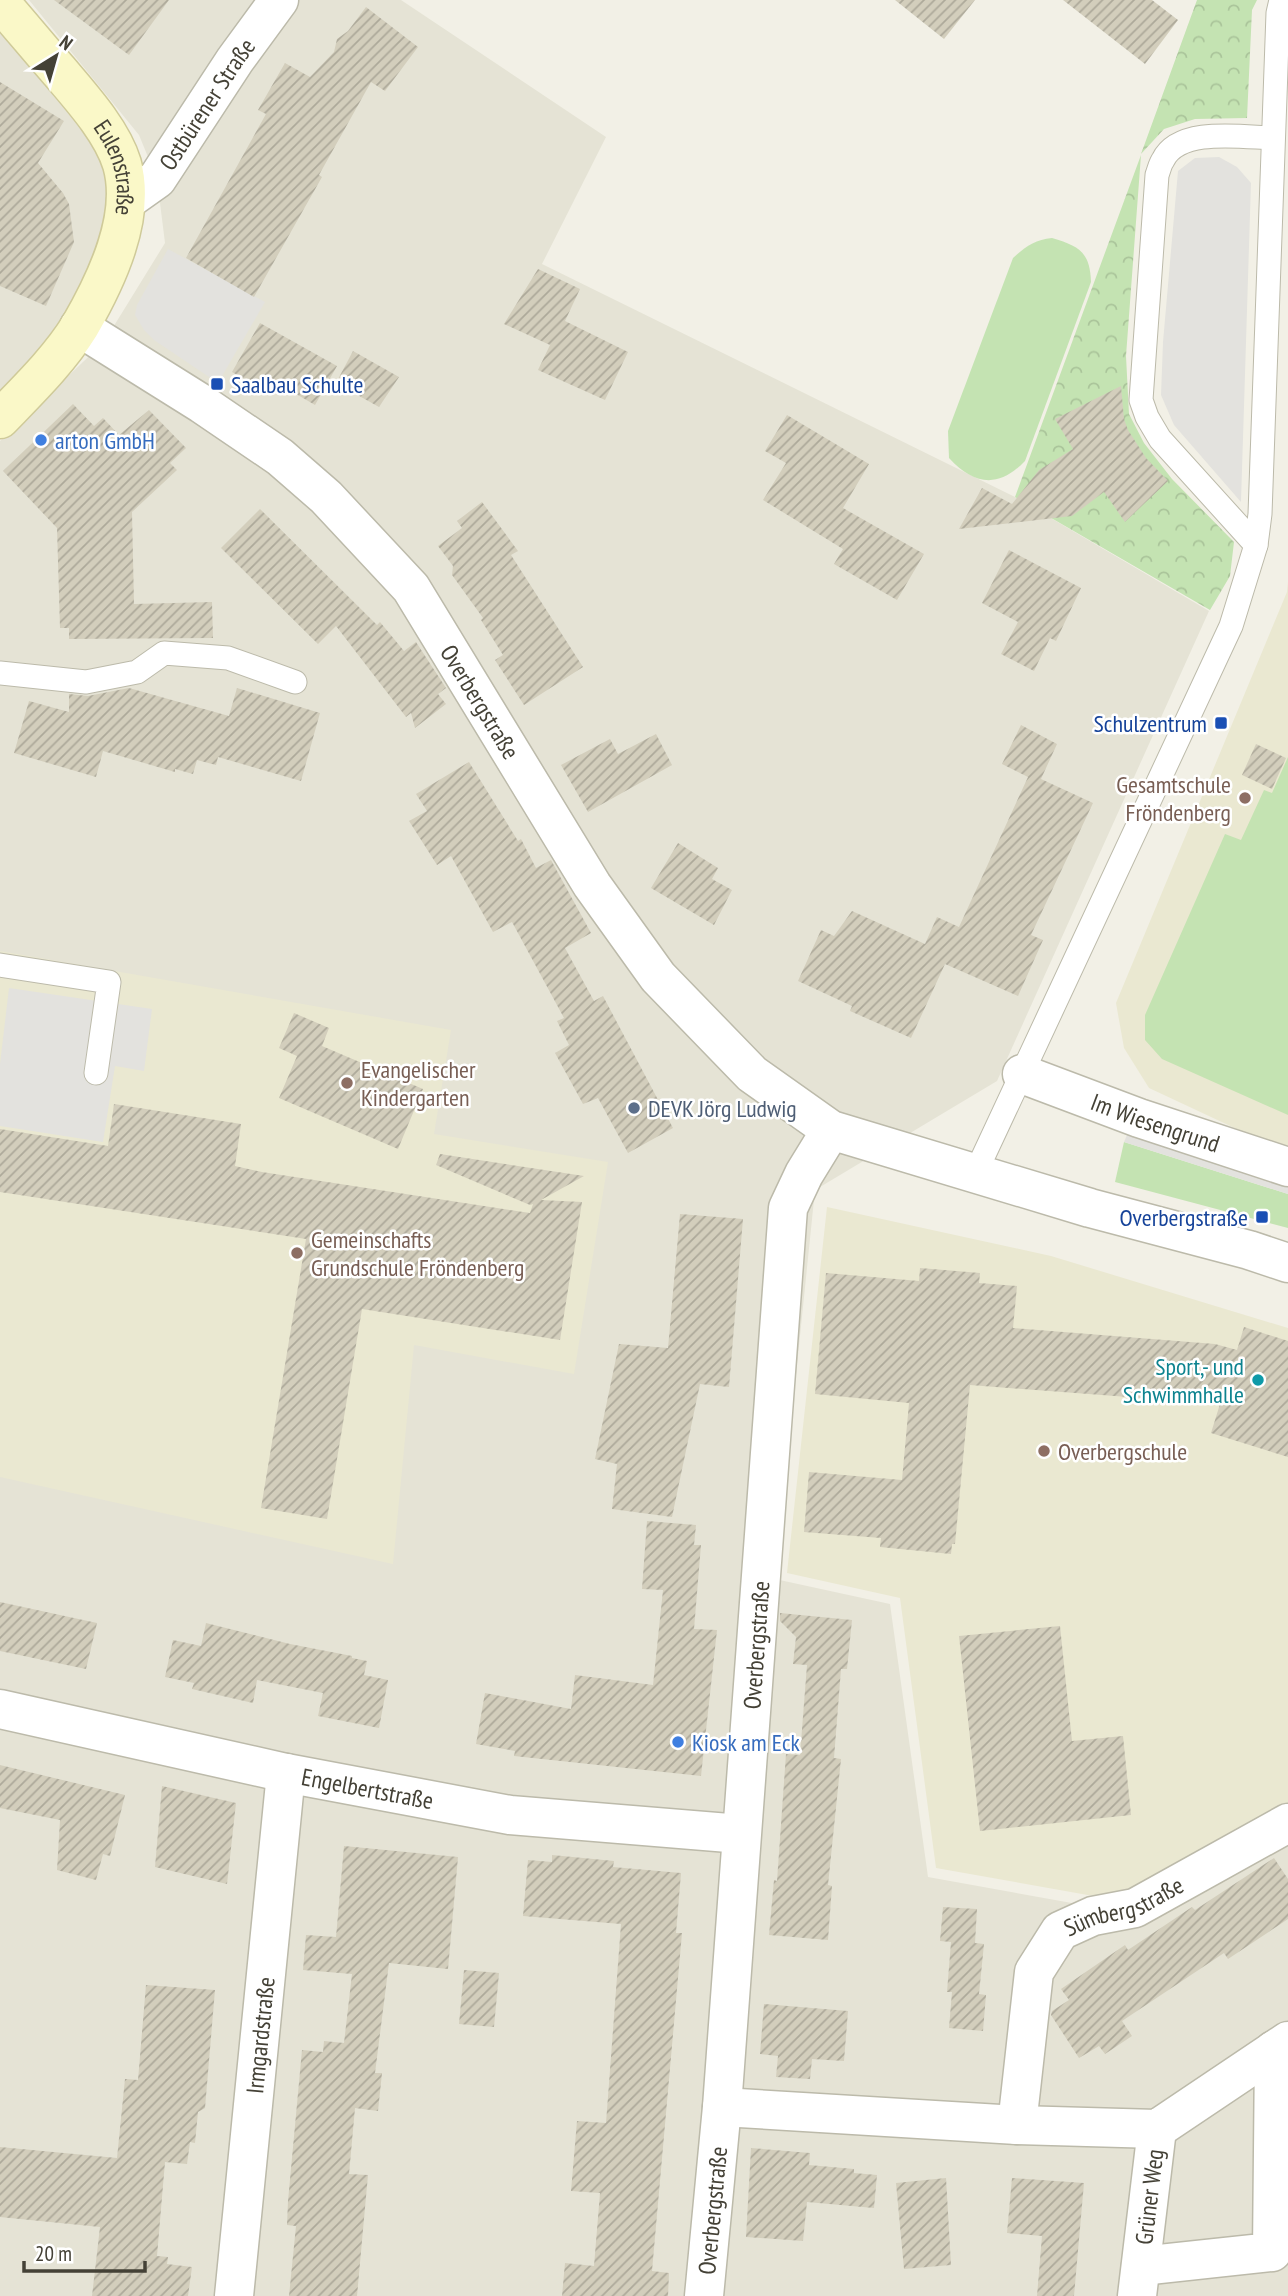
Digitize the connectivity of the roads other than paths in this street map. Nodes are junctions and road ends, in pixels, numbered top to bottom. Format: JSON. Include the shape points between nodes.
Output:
{"nodes":[{"id":1,"x":279,"y":0,"type":"edge"},
{"id":2,"x":1281,"y":0,"type":"edge"},
{"id":3,"x":0,"y":2,"type":"edge"},
{"id":4,"x":1272,"y":138,"type":"junction"},
{"id":5,"x":126,"y":201,"type":"junction"},
{"id":6,"x":79,"y":327,"type":"junction"},
{"id":7,"x":0,"y":419,"type":"edge"},
{"id":8,"x":1256,"y":545,"type":"junction"},
{"id":9,"x":0,"y":673,"type":"edge"},
{"id":10,"x":295,"y":682,"type":"dead end"},
{"id":11,"x":0,"y":965,"type":"edge"},
{"id":12,"x":96,"y":1073,"type":"dead end"},
{"id":13,"x":1022,"y":1074,"type":"junction"},
{"id":14,"x":831,"y":1130,"type":"junction"},
{"id":15,"x":1288,"y":1167,"type":"edge"},
{"id":16,"x":975,"y":1174,"type":"junction"},
{"id":17,"x":1288,"y":1263,"type":"edge"},
{"id":18,"x":0,"y":1709,"type":"edge"},
{"id":19,"x":285,"y":1773,"type":"junction"},
{"id":20,"x":1288,"y":1823,"type":"edge"},
{"id":21,"x":741,"y":1834,"type":"junction"},
{"id":22,"x":1281,"y":2045,"type":"edge"},
{"id":23,"x":722,"y":2107,"type":"junction"},
{"id":24,"x":1017,"y":2124,"type":"junction"},
{"id":25,"x":1157,"y":2129,"type":"junction"},
{"id":26,"x":1139,"y":2281,"type":"edge"},
{"id":27,"x":234,"y":2296,"type":"edge"},
{"id":28,"x":704,"y":2296,"type":"edge"}],
"edges":[{"from":1,"to":5,"type":"street","name":"Ostbürener Straße","via":[[157,179]]},
{"from":2,"to":4,"type":"lane"},
{"from":3,"to":5,"type":"main road","name":"Eulenstraße","via":[[93,111],[122,164]]},
{"from":4,"to":8,"type":"lane"},
{"from":4,"to":8,"type":"lane","via":[[1200,137],[1176,144],[1163,158],[1157,175],[1142,400],[1160,439]]},
{"from":5,"to":6,"type":"main road","name":"Eulenstraße","via":[[112,261]]},
{"from":6,"to":7,"type":"main road","name":"Eulenstraße"},
{"from":6,"to":14,"type":"street","name":"Overbergstraße","via":[[280,457],[335,506],[411,588],[592,885],[658,977],[752,1074]]},
{"from":8,"to":13,"type":"lane","via":[[1231,626]]},
{"from":9,"to":10,"type":"lane","via":[[86,682],[137,672],[164,653],[228,659]]},
{"from":11,"to":12,"type":"lane","via":[[109,982]]},
{"from":13,"to":15,"type":"street","name":"Im Wiesengrund"},
{"from":13,"to":16,"type":"lane"},
{"from":14,"to":16,"type":"street","name":"Overbergstraße"},
{"from":14,"to":21,"type":"street","name":"Overbergstraße","via":[[788,1208]]},
{"from":16,"to":17,"type":"street"},
{"from":18,"to":19,"type":"street","name":"Engelbertstraße"},
{"from":19,"to":21,"type":"street","name":"Engelbertstraße","via":[[510,1815]]},
{"from":19,"to":27,"type":"street","name":"Irmgardstraße"},
{"from":20,"to":24,"type":"street","name":"Sümbergstraße","via":[[1135,1909],[1093,1916],[1060,1931],[1034,1972]]},
{"from":21,"to":23,"type":"street","name":"Overbergstraße"},
{"from":22,"to":25,"type":"street"},
{"from":22,"to":26,"type":"street","name":"Grüner Weg","via":[[1272,2252]]},
{"from":23,"to":24,"type":"street"},
{"from":23,"to":28,"type":"street","name":"Overbergstraße"},
{"from":24,"to":25,"type":"street"},
{"from":25,"to":26,"type":"street","name":"Grüner Weg"}]}
